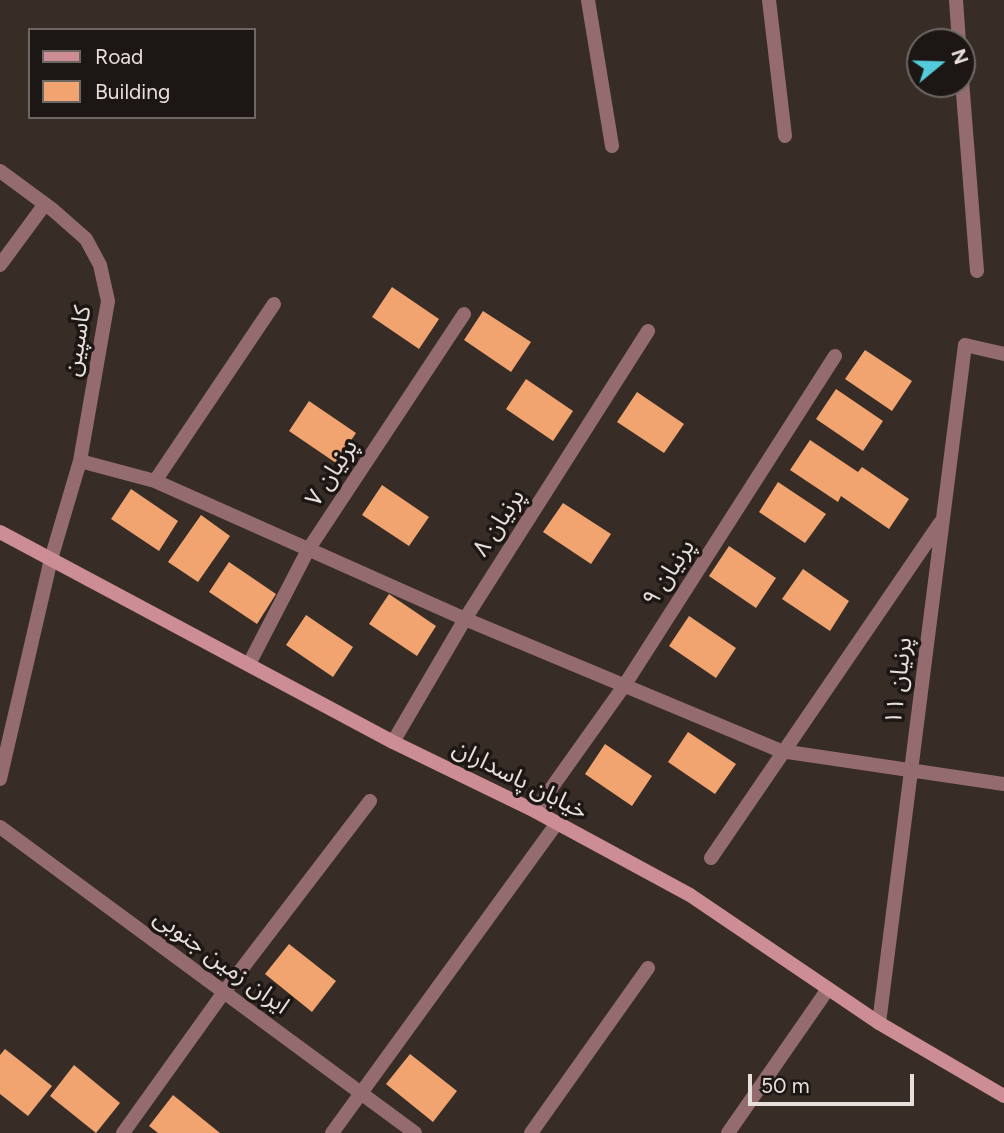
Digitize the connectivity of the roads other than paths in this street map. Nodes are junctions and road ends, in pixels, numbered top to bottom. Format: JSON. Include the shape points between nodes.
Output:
{"nodes":[{"id":1,"x":588,"y":0,"type":"edge"},
{"id":2,"x":769,"y":0,"type":"edge"},
{"id":3,"x":956,"y":0,"type":"edge"},
{"id":4,"x":958,"y":28,"type":"edge"},
{"id":5,"x":963,"y":98,"type":"edge"},
{"id":6,"x":785,"y":136,"type":"dead end"},
{"id":7,"x":612,"y":146,"type":"dead end"},
{"id":8,"x":0,"y":171,"type":"edge"},
{"id":9,"x":45,"y":204,"type":"junction"},
{"id":10,"x":0,"y":265,"type":"edge"},
{"id":11,"x":977,"y":271,"type":"dead end"},
{"id":12,"x":274,"y":304,"type":"dead end"},
{"id":13,"x":464,"y":314,"type":"dead end"},
{"id":14,"x":648,"y":331,"type":"dead end"},
{"id":15,"x":1004,"y":354,"type":"edge"},
{"id":16,"x":835,"y":356,"type":"dead end"},
{"id":17,"x":80,"y":461,"type":"junction"},
{"id":18,"x":155,"y":481,"type":"junction"},
{"id":19,"x":943,"y":519,"type":"junction"},
{"id":20,"x":0,"y":532,"type":"edge"},
{"id":21,"x":308,"y":550,"type":"junction"},
{"id":22,"x":51,"y":559,"type":"junction"},
{"id":23,"x":465,"y":619,"type":"junction"},
{"id":24,"x":249,"y":664,"type":"junction"},
{"id":25,"x":624,"y":686,"type":"junction"},
{"id":26,"x":393,"y":742,"type":"junction"},
{"id":27,"x":781,"y":751,"type":"junction"},
{"id":28,"x":910,"y":771,"type":"junction"},
{"id":29,"x":0,"y":779,"type":"edge"},
{"id":30,"x":1004,"y":784,"type":"edge"},
{"id":31,"x":370,"y":801,"type":"dead end"},
{"id":32,"x":535,"y":811,"type":"junction"},
{"id":33,"x":557,"y":823,"type":"junction"},
{"id":34,"x":0,"y":827,"type":"edge"},
{"id":35,"x":710,"y":858,"type":"dead end"},
{"id":36,"x":648,"y":968,"type":"dead end"},
{"id":37,"x":828,"y":989,"type":"junction"},
{"id":38,"x":223,"y":992,"type":"junction"},
{"id":39,"x":879,"y":1023,"type":"junction"},
{"id":40,"x":361,"y":1094,"type":"junction"},
{"id":41,"x":1004,"y":1096,"type":"edge"},
{"id":42,"x":123,"y":1133,"type":"edge"},
{"id":43,"x":332,"y":1133,"type":"edge"},
{"id":44,"x":415,"y":1133,"type":"edge"},
{"id":45,"x":531,"y":1133,"type":"edge"},
{"id":46,"x":728,"y":1133,"type":"edge"}],
"edges":[{"from":1,"to":7,"type":"street"},
{"from":2,"to":6,"type":"street"},
{"from":3,"to":4,"type":"street"},
{"from":5,"to":11,"type":"street"},
{"from":8,"to":9,"type":"street","name":"کاسپین"},
{"from":9,"to":10,"type":"street"},
{"from":9,"to":17,"type":"street","name":"کاسپین","via":[[86,239],[100,265],[108,300]]},
{"from":12,"to":18,"type":"street"},
{"from":13,"to":21,"type":"street","name":"پرنیان ۷"},
{"from":14,"to":23,"type":"street","name":"پرنیان ۸"},
{"from":15,"to":19,"type":"street","name":"پرنیان ۱۱","via":[[965,345]]},
{"from":16,"to":25,"type":"street","name":"پرنیان ۹"},
{"from":17,"to":18,"type":"street"},
{"from":17,"to":22,"type":"street","name":"کاسپین"},
{"from":18,"to":21,"type":"street"},
{"from":19,"to":27,"type":"street"},
{"from":19,"to":28,"type":"street","name":"پرنیان ۱۱"},
{"from":20,"to":22,"type":"street","name":"خیابان پاسداران"},
{"from":21,"to":23,"type":"street"},
{"from":21,"to":24,"type":"street","name":"پرنیان ۷"},
{"from":22,"to":24,"type":"street","name":"خیابان پاسداران"},
{"from":22,"to":29,"type":"street","name":"کاسپین"},
{"from":23,"to":25,"type":"street"},
{"from":23,"to":26,"type":"street","name":"پرنیان ۸"},
{"from":24,"to":26,"type":"street","name":"خیابان پاسداران"},
{"from":25,"to":27,"type":"street"},
{"from":25,"to":32,"type":"street","name":"پرنیان ۹"},
{"from":26,"to":32,"type":"street","name":"خیابان پاسداران"},
{"from":27,"to":28,"type":"street"},
{"from":27,"to":35,"type":"street"},
{"from":28,"to":30,"type":"street"},
{"from":28,"to":39,"type":"street","name":"پرنیان ۱۱"},
{"from":31,"to":38,"type":"street"},
{"from":32,"to":33,"type":"street","name":"خیابان پاسداران"},
{"from":33,"to":37,"type":"street","name":"خیابان پاسداران","via":[[690,895]]},
{"from":33,"to":40,"type":"street"},
{"from":34,"to":38,"type":"street","name":"ایران زمین جنوبی"},
{"from":36,"to":45,"type":"street"},
{"from":37,"to":39,"type":"street","name":"خیابان پاسداران"},
{"from":37,"to":46,"type":"street"},
{"from":38,"to":40,"type":"street","name":"ایران زمین جنوبی"},
{"from":38,"to":42,"type":"street"},
{"from":39,"to":41,"type":"street","name":"خیابان پاسداران"},
{"from":40,"to":43,"type":"street"},
{"from":40,"to":44,"type":"street","name":"ایران زمین جنوبی"}]}
